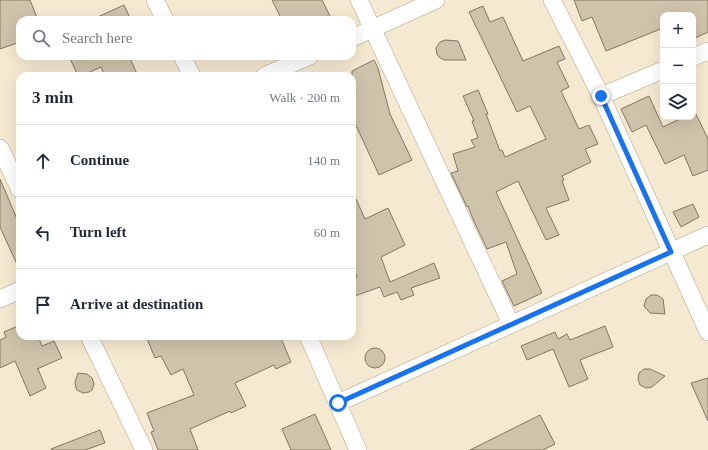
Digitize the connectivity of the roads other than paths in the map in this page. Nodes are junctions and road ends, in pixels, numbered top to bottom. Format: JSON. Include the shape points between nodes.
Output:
{"nodes":[{"id":1,"x":155,"y":0,"type":"edge"},
{"id":2,"x":359,"y":0,"type":"edge"},
{"id":3,"x":436,"y":0,"type":"edge"},
{"id":4,"x":552,"y":0,"type":"edge"},
{"id":5,"x":163,"y":16,"type":"edge"},
{"id":6,"x":373,"y":29,"type":"junction"},
{"id":7,"x":356,"y":36,"type":"edge"},
{"id":8,"x":708,"y":51,"type":"edge"},
{"id":9,"x":696,"y":56,"type":"edge"},
{"id":10,"x":184,"y":60,"type":"edge"},
{"id":11,"x":301,"y":60,"type":"edge"},
{"id":12,"x":660,"y":71,"type":"edge"},
{"id":13,"x":190,"y":72,"type":"edge"},
{"id":14,"x":273,"y":72,"type":"edge"},
{"id":15,"x":601,"y":96,"type":"junction"},
{"id":16,"x":0,"y":148,"type":"edge"},
{"id":17,"x":16,"y":182,"type":"edge"},
{"id":18,"x":708,"y":235,"type":"edge"},
{"id":19,"x":671,"y":252,"type":"junction"},
{"id":20,"x":16,"y":292,"type":"edge"},
{"id":21,"x":0,"y":299,"type":"edge"},
{"id":22,"x":511,"y":324,"type":"junction"},
{"id":23,"x":708,"y":332,"type":"edge"},
{"id":24,"x":91,"y":340,"type":"edge"},
{"id":25,"x":310,"y":340,"type":"edge"},
{"id":26,"x":338,"y":403,"type":"junction"},
{"id":27,"x":144,"y":450,"type":"edge"},
{"id":28,"x":358,"y":450,"type":"edge"}],
"edges":[{"from":1,"to":5,"type":"street"},
{"from":2,"to":6,"type":"street"},
{"from":3,"to":6,"type":"street"},
{"from":4,"to":15,"type":"street"},
{"from":6,"to":7,"type":"street"},
{"from":6,"to":22,"type":"street"},
{"from":8,"to":9,"type":"street"},
{"from":10,"to":13,"type":"street"},
{"from":11,"to":14,"type":"street"},
{"from":12,"to":15,"type":"street"},
{"from":15,"to":19,"type":"street"},
{"from":16,"to":17,"type":"street"},
{"from":18,"to":19,"type":"street"},
{"from":19,"to":22,"type":"street"},
{"from":19,"to":23,"type":"street"},
{"from":20,"to":21,"type":"street"},
{"from":22,"to":26,"type":"street"},
{"from":24,"to":27,"type":"street"},
{"from":25,"to":26,"type":"street"},
{"from":26,"to":28,"type":"street"}]}
